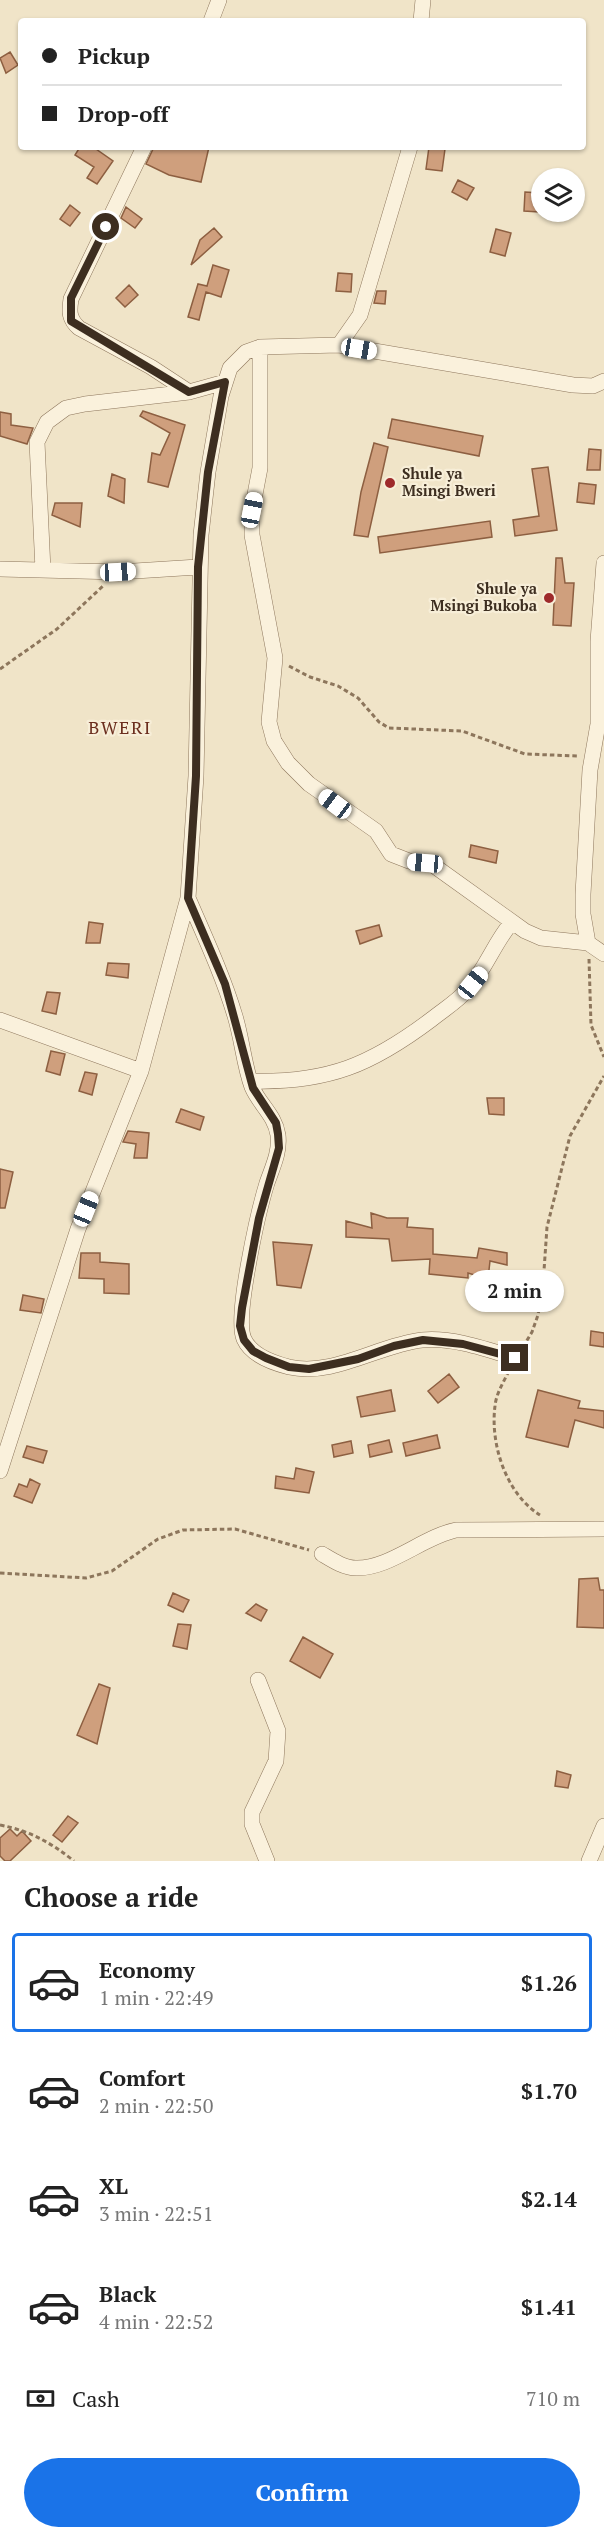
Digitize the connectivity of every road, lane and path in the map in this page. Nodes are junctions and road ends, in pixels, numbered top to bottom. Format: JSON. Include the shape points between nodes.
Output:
{"nodes":[{"id":1,"x":219,"y":0,"type":"edge"},
{"id":2,"x":423,"y":0,"type":"edge"},
{"id":3,"x":212,"y":18,"type":"edge"},
{"id":4,"x":421,"y":18,"type":"edge"},
{"id":5,"x":143,"y":150,"type":"edge"},
{"id":6,"x":409,"y":150,"type":"edge"},
{"id":7,"x":339,"y":345,"type":"junction"},
{"id":8,"x":260,"y":347,"type":"junction"},
{"id":9,"x":604,"y":381,"type":"edge"},
{"id":10,"x":225,"y":382,"type":"junction"},
{"id":11,"x":189,"y":392,"type":"junction"},
{"id":12,"x":604,"y":563,"type":"edge"},
{"id":13,"x":198,"y":567,"type":"junction"},
{"id":14,"x":0,"y":569,"type":"edge"},
{"id":15,"x":43,"y":570,"type":"junction"},
{"id":16,"x":118,"y":572,"type":"junction"},
{"id":17,"x":275,"y":658,"type":"junction"},
{"id":18,"x":0,"y":669,"type":"edge"},
{"id":19,"x":592,"y":755,"type":"junction"},
{"id":20,"x":188,"y":898,"type":"junction"},
{"id":21,"x":512,"y":922,"type":"junction"},
{"id":22,"x":588,"y":943,"type":"junction"},
{"id":23,"x":604,"y":954,"type":"edge"},
{"id":24,"x":0,"y":1020,"type":"edge"},
{"id":25,"x":604,"y":1057,"type":"edge"},
{"id":26,"x":141,"y":1071,"type":"junction"},
{"id":27,"x":604,"y":1076,"type":"edge"},
{"id":28,"x":251,"y":1081,"type":"junction"},
{"id":29,"x":515,"y":1358,"type":"junction"},
{"id":30,"x":0,"y":1471,"type":"edge"},
{"id":31,"x":562,"y":1528,"type":"junction"},
{"id":32,"x":604,"y":1529,"type":"edge"},
{"id":33,"x":322,"y":1554,"type":"joint"},
{"id":34,"x":0,"y":1573,"type":"edge"},
{"id":35,"x":258,"y":1680,"type":"dead end"},
{"id":36,"x":0,"y":1825,"type":"edge"},
{"id":37,"x":604,"y":1826,"type":"edge"},
{"id":38,"x":74,"y":1861,"type":"edge"},
{"id":39,"x":267,"y":1861,"type":"edge"},
{"id":40,"x":589,"y":1861,"type":"edge"}],
"edges":[{"from":1,"to":3,"type":"street"},
{"from":2,"to":4,"type":"street"},
{"from":5,"to":11,"type":"street","via":[[71,298],[71,321]]},
{"from":6,"to":7,"type":"street","via":[[360,315]]},
{"from":7,"to":8,"type":"street"},
{"from":7,"to":9,"type":"street","via":[[573,385],[593,386]]},
{"from":8,"to":10,"type":"street","via":[[246,352],[230,368]]},
{"from":8,"to":17,"type":"street","via":[[260,468],[252,535]]},
{"from":10,"to":11,"type":"street"},
{"from":10,"to":13,"type":"street","via":[[208,472]]},
{"from":11,"to":15,"type":"street","via":[[66,408],[47,422],[37,442]]},
{"from":12,"to":19,"type":"street","via":[[598,641],[598,724]]},
{"from":13,"to":16,"type":"street"},
{"from":13,"to":20,"type":"street","via":[[196,776]]},
{"from":14,"to":15,"type":"street"},
{"from":15,"to":16,"type":"street"},
{"from":16,"to":18,"type":"path","via":[[57,628]]},
{"from":17,"to":19,"type":"path","via":[[358,698],[379,722],[390,728],[462,731],[525,754]]},
{"from":17,"to":21,"type":"street","via":[[269,722],[274,741],[288,764],[309,784],[376,831],[399,859],[433,866]]},
{"from":19,"to":22,"type":"street","via":[[583,914]]},
{"from":20,"to":26,"type":"street"},
{"from":20,"to":28,"type":"street","via":[[225,984]]},
{"from":21,"to":22,"type":"street","via":[[541,938]]},
{"from":21,"to":28,"type":"street","via":[[496,940],[481,973],[465,993],[378,1056],[321,1077]]},
{"from":22,"to":23,"type":"street"},
{"from":22,"to":25,"type":"path","via":[[591,1025]]},
{"from":24,"to":26,"type":"street"},
{"from":26,"to":30,"type":"street","via":[[78,1229]]},
{"from":27,"to":29,"type":"path","via":[[570,1136],[547,1227],[538,1315]]},
{"from":28,"to":29,"type":"street","via":[[276,1123],[279,1148],[259,1218],[242,1308],[240,1326],[253,1351],[289,1367],[309,1369],[423,1340],[463,1344]]},
{"from":29,"to":31,"type":"path","via":[[495,1404],[495,1435],[502,1463],[513,1487],[531,1509]]},
{"from":31,"to":32,"type":"street"},
{"from":31,"to":33,"type":"street","via":[[456,1530],[357,1568]]},
{"from":33,"to":34,"type":"path","via":[[235,1529],[183,1530],[158,1539],[112,1571],[86,1578]]},
{"from":35,"to":39,"type":"street","via":[[278,1731],[276,1761],[252,1812],[252,1824]]},
{"from":36,"to":38,"type":"path","via":[[47,1840]]},
{"from":37,"to":40,"type":"street"}]}
